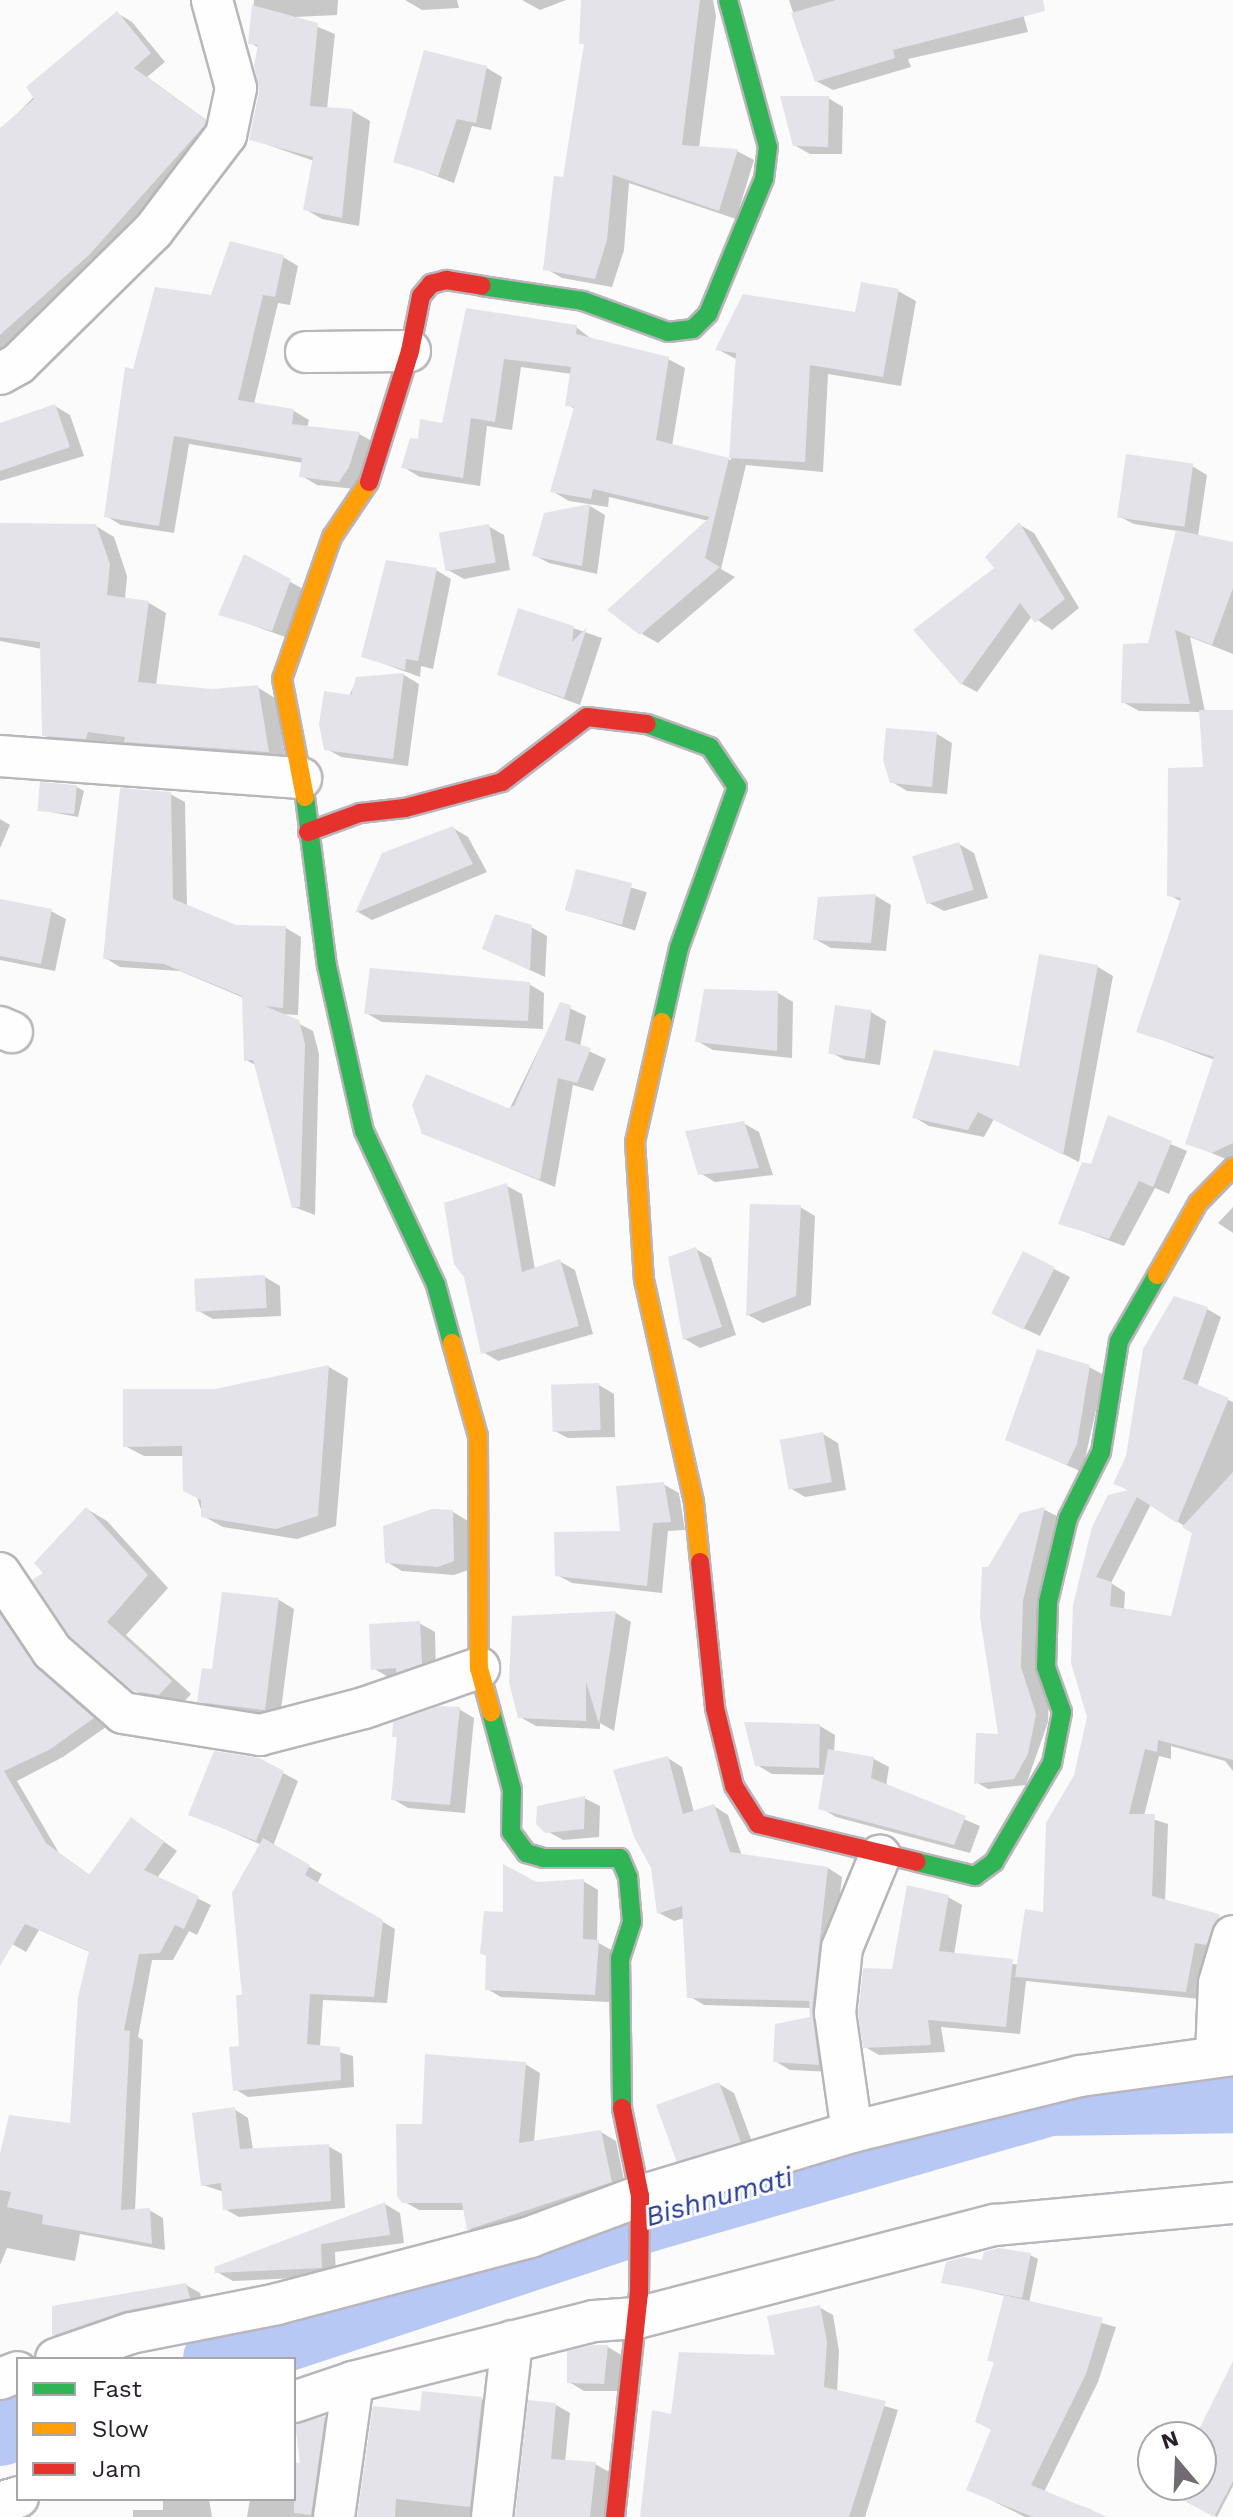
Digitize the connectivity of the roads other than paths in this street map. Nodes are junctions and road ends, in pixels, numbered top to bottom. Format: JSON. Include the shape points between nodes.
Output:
{"nodes":[{"id":1,"x":212,"y":0,"type":"edge"},
{"id":2,"x":728,"y":0,"type":"edge"},
{"id":3,"x":410,"y":351,"type":"junction"},
{"id":4,"x":306,"y":352,"type":"dead end"},
{"id":5,"x":0,"y":374,"type":"edge"},
{"id":6,"x":0,"y":756,"type":"edge"},
{"id":7,"x":301,"y":778,"type":"junction"},
{"id":8,"x":308,"y":832,"type":"junction"},
{"id":9,"x":1233,"y":1167,"type":"edge"},
{"id":10,"x":0,"y":1573,"type":"edge"},
{"id":11,"x":479,"y":1668,"type":"junction"},
{"id":12,"x":880,"y":1856,"type":"junction"},
{"id":13,"x":1233,"y":1936,"type":"edge"},
{"id":14,"x":1224,"y":2055,"type":"edge"},
{"id":15,"x":852,"y":2132,"type":"junction"},
{"id":16,"x":639,"y":2203,"type":"junction"},
{"id":17,"x":1233,"y":2203,"type":"edge"},
{"id":18,"x":638,"y":2306,"type":"junction"},
{"id":19,"x":512,"y":2341,"type":"junction"},
{"id":20,"x":62,"y":2357,"type":"edge"},
{"id":21,"x":353,"y":2382,"type":"junction"},
{"id":22,"x":296,"y":2401,"type":"edge"},
{"id":23,"x":334,"y":2517,"type":"edge"},
{"id":24,"x":492,"y":2517,"type":"edge"},
{"id":25,"x":615,"y":2517,"type":"edge"}],
"edges":[{"from":1,"to":5,"type":"street","via":[[236,88],[226,135],[153,231],[18,364]]},
{"from":2,"to":3,"type":"street","via":[[768,147],[764,179],[708,314],[693,329],[668,332],[583,301],[446,280],[431,284],[421,296]]},
{"from":3,"to":4,"type":"street"},
{"from":3,"to":7,"type":"street","via":[[372,478],[332,537],[313,604],[282,679]]},
{"from":6,"to":7,"type":"street"},
{"from":7,"to":8,"type":"street"},
{"from":8,"to":11,"type":"street","via":[[327,966],[364,1131],[436,1285],[478,1436]]},
{"from":8,"to":12,"type":"street","via":[[360,813],[405,808],[502,782],[587,717],[660,725],[710,747],[737,787],[679,948],[635,1142],[644,1280],[694,1502],[715,1708],[734,1786],[758,1824]]},
{"from":9,"to":12,"type":"street","via":[[1198,1203],[1119,1341],[1101,1452],[1068,1518],[1048,1602],[1046,1667],[1062,1712],[1052,1763],[994,1862],[975,1876]]},
{"from":10,"to":11,"type":"street","via":[[52,1651],[123,1713],[260,1735],[364,1708]]},
{"from":11,"to":16,"type":"street","via":[[512,1790],[511,1832],[526,1853],[620,1858],[628,1877],[632,1922],[620,1958],[620,2096]]},
{"from":12,"to":15,"type":"street","via":[[842,1948],[835,2013]]},
{"from":13,"to":14,"type":"street","via":[[1219,1983]]},
{"from":14,"to":15,"type":"street","via":[[1080,2076]]},
{"from":15,"to":16,"type":"street"},
{"from":16,"to":18,"type":"street"},
{"from":16,"to":20,"type":"street","via":[[277,2304],[131,2333]]},
{"from":17,"to":18,"type":"street","via":[[995,2225]]},
{"from":18,"to":19,"type":"street"},
{"from":18,"to":25,"type":"street"},
{"from":19,"to":21,"type":"street"},
{"from":19,"to":24,"type":"street"},
{"from":21,"to":22,"type":"street"},
{"from":21,"to":23,"type":"street"}]}
